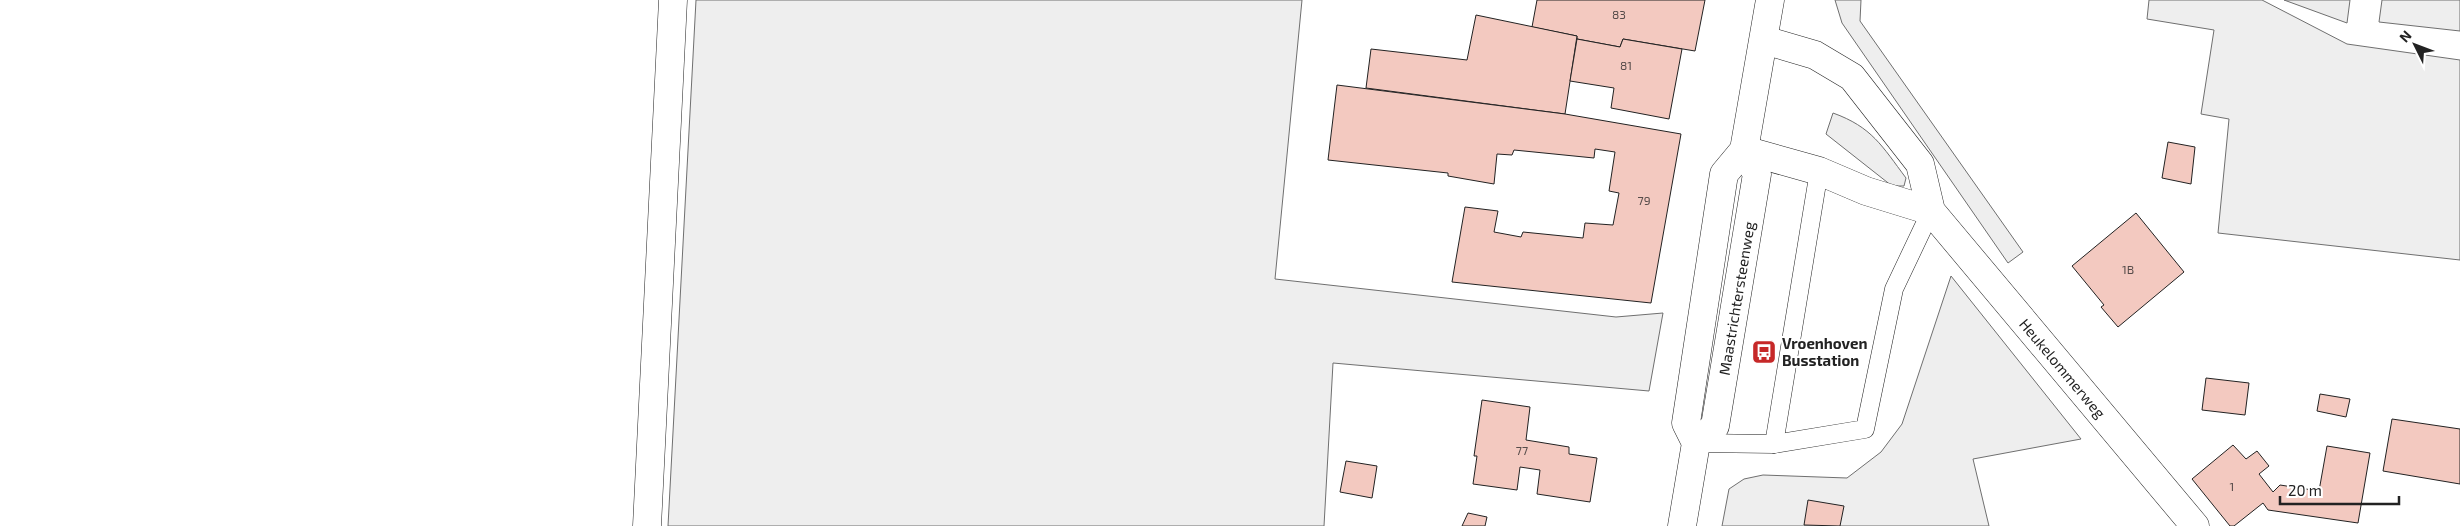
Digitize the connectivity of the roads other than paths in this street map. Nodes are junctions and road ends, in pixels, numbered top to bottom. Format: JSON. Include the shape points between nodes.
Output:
{"nodes":[{"id":1,"x":673,"y":0,"type":"edge"},
{"id":2,"x":1770,"y":0,"type":"edge"},
{"id":3,"x":1764,"y":40,"type":"junction"},
{"id":4,"x":1744,"y":150,"type":"junction"},
{"id":5,"x":1819,"y":171,"type":"junction"},
{"id":6,"x":1930,"y":211,"type":"junction"},
{"id":7,"x":1696,"y":442,"type":"junction"},
{"id":8,"x":1774,"y":444,"type":"junction"},
{"id":9,"x":647,"y":526,"type":"edge"},
{"id":10,"x":1682,"y":526,"type":"edge"},
{"id":11,"x":2195,"y":526,"type":"edge"}],
"edges":[{"from":1,"to":9,"type":"street"},
{"from":2,"to":3,"type":"street"},
{"from":3,"to":4,"type":"street"},
{"from":3,"to":6,"type":"street","name":"Heukelommerweg","via":[[1814,55],[1852,77],[1920,164]]},
{"from":4,"to":5,"type":"street"},
{"from":4,"to":7,"type":"street","name":"Maastrichtersteenweg","via":[[1757,174],[1715,426]]},
{"from":5,"to":6,"type":"street","via":[[1866,191]]},
{"from":5,"to":8,"type":"lane"},
{"from":6,"to":8,"type":"lane","via":[[1894,289],[1865,429]]},
{"from":6,"to":11,"type":"street","name":"Heukelommerweg"},
{"from":7,"to":8,"type":"lane"},
{"from":7,"to":10,"type":"street"}]}
